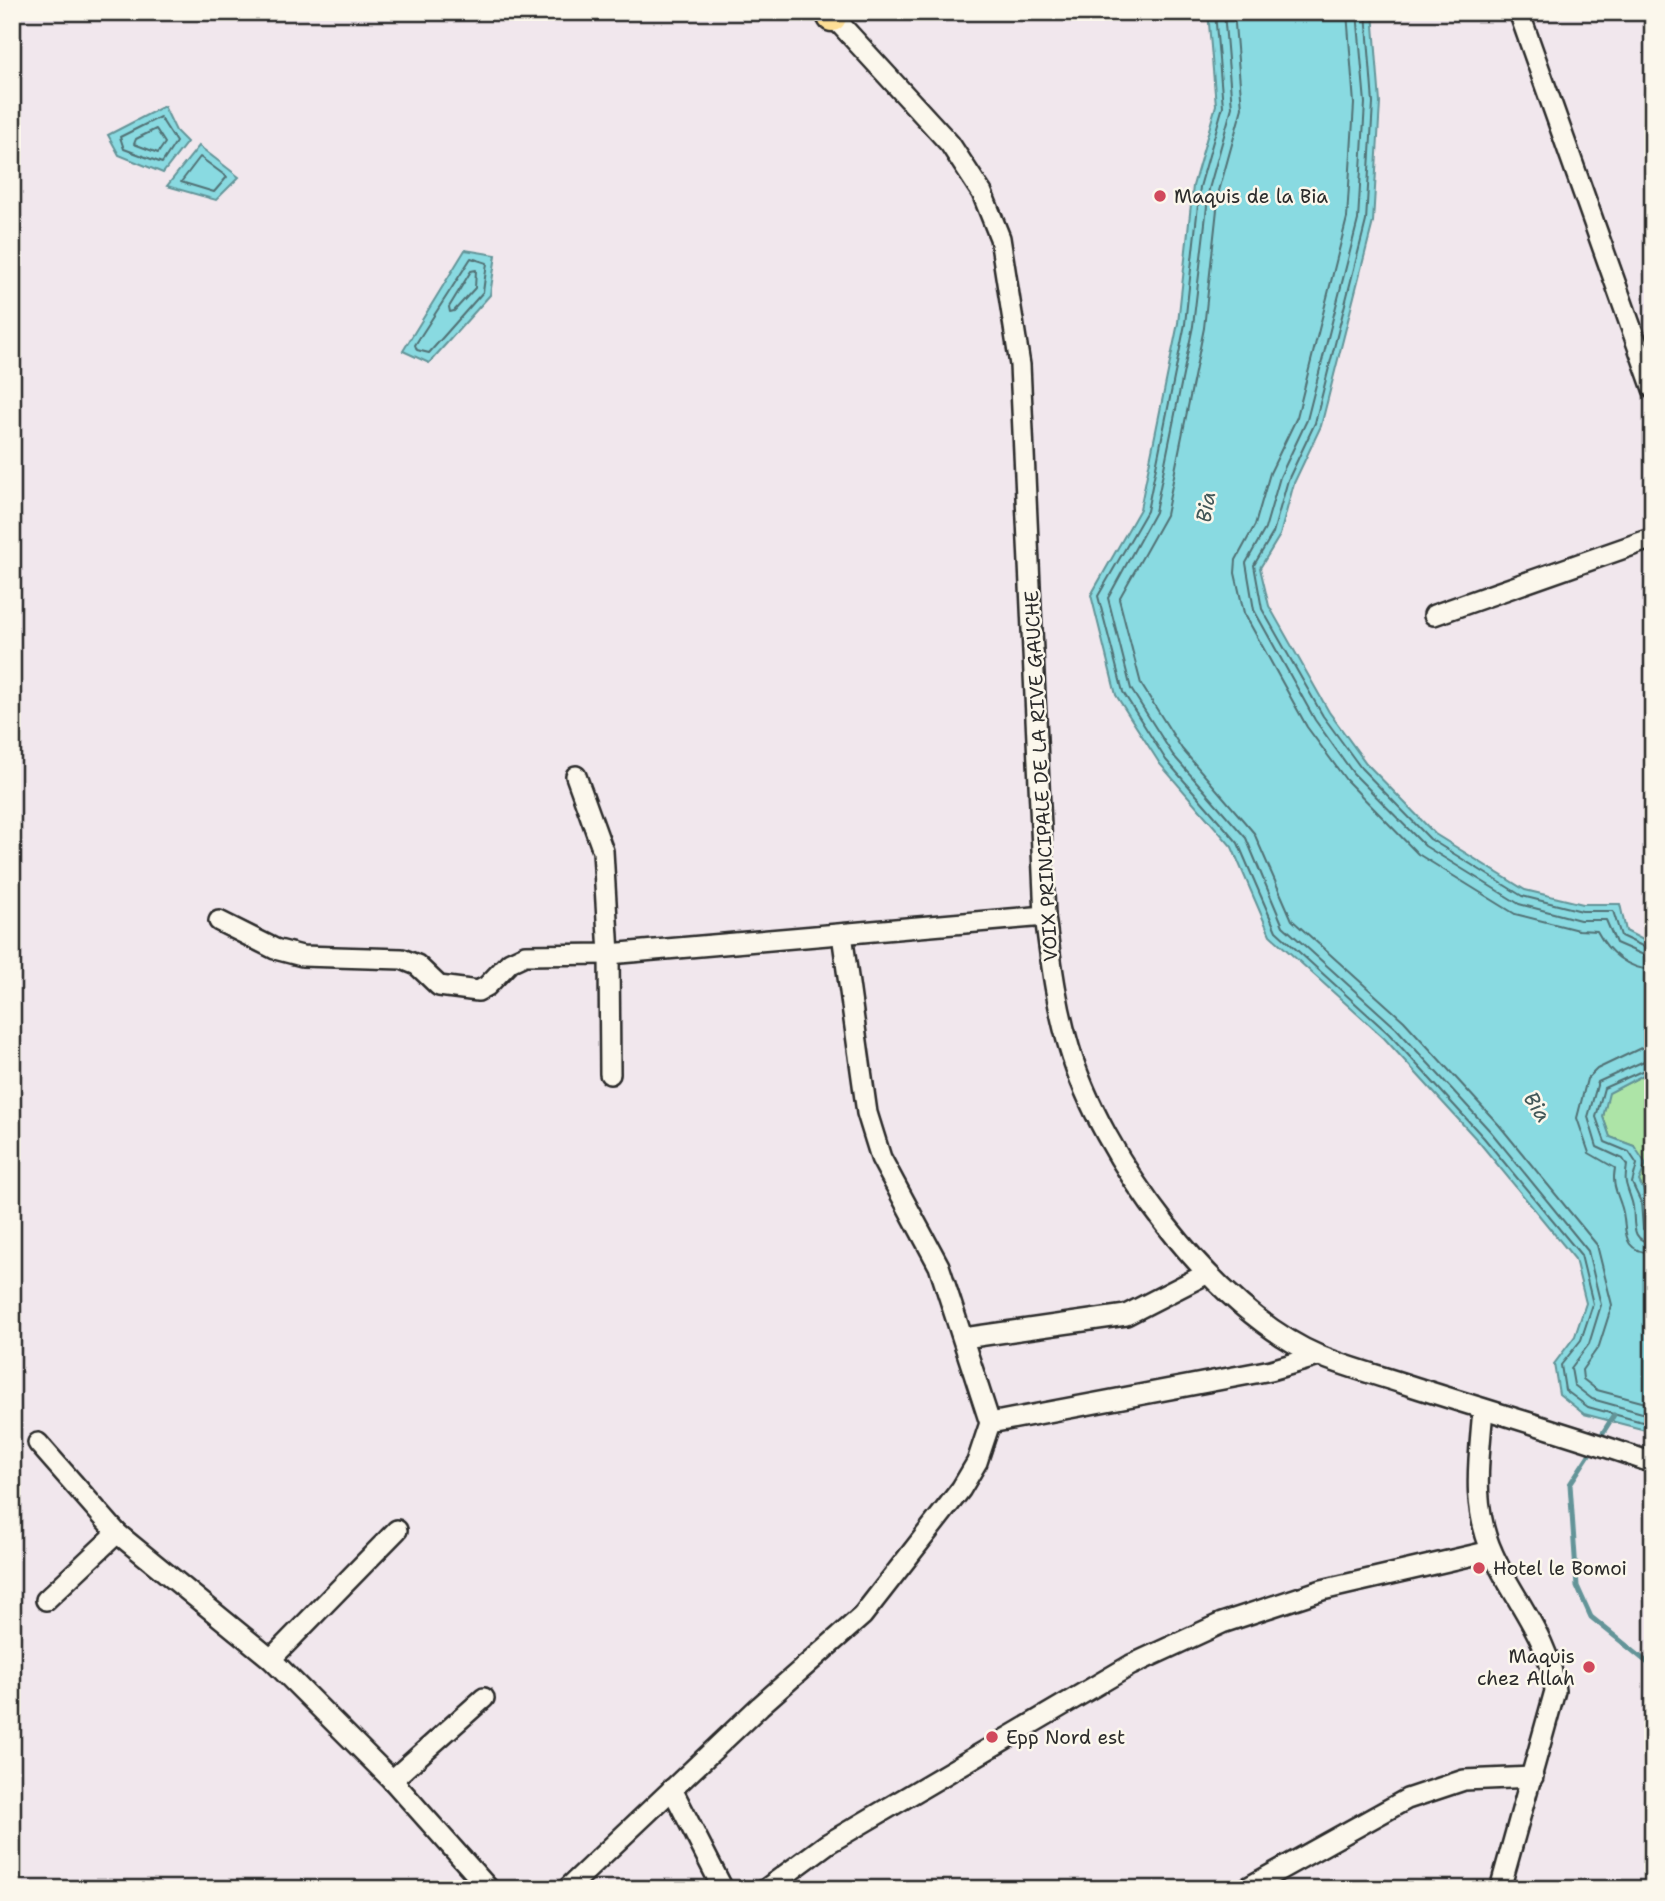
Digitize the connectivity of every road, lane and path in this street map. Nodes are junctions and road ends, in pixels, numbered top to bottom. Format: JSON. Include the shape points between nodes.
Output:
{"nodes":[{"id":1,"x":1519,"y":12,"type":"edge"},
{"id":2,"x":831,"y":14,"type":"edge"},
{"id":3,"x":1653,"y":389,"type":"edge"},
{"id":4,"x":1653,"y":538,"type":"edge"},
{"id":5,"x":1434,"y":615,"type":"dead end"},
{"id":6,"x":576,"y":776,"type":"dead end"},
{"id":7,"x":1045,"y":916,"type":"junction"},
{"id":8,"x":219,"y":921,"type":"dead end"},
{"id":9,"x":842,"y":934,"type":"junction"},
{"id":10,"x":609,"y":954,"type":"junction"},
{"id":11,"x":610,"y":1073,"type":"dead end"},
{"id":12,"x":1206,"y":1274,"type":"junction"},
{"id":13,"x":964,"y":1338,"type":"junction"},
{"id":14,"x":1319,"y":1356,"type":"junction"},
{"id":15,"x":1483,"y":1409,"type":"junction"},
{"id":16,"x":990,"y":1423,"type":"junction"},
{"id":17,"x":38,"y":1443,"type":"dead end"},
{"id":18,"x":1653,"y":1463,"type":"edge"},
{"id":19,"x":397,"y":1530,"type":"dead end"},
{"id":20,"x":117,"y":1533,"type":"junction"},
{"id":21,"x":1491,"y":1551,"type":"junction"},
{"id":22,"x":46,"y":1601,"type":"dead end"},
{"id":23,"x":271,"y":1659,"type":"junction"},
{"id":24,"x":484,"y":1698,"type":"dead end"},
{"id":25,"x":1533,"y":1777,"type":"junction"},
{"id":26,"x":392,"y":1780,"type":"junction"},
{"id":27,"x":672,"y":1789,"type":"junction"},
{"id":28,"x":489,"y":1889,"type":"edge"},
{"id":29,"x":567,"y":1889,"type":"edge"},
{"id":30,"x":723,"y":1889,"type":"edge"},
{"id":31,"x":766,"y":1889,"type":"edge"},
{"id":32,"x":1245,"y":1889,"type":"edge"},
{"id":33,"x":1500,"y":1889,"type":"edge"}],
"edges":[{"from":1,"to":3,"type":"street"},
{"from":2,"to":7,"type":"street","name":"VOIX PRINCIPALE DE LA RIVE GAUCHE","via":[[950,144],[982,193],[1000,239],[1020,365]]},
{"from":4,"to":5,"type":"street"},
{"from":6,"to":10,"type":"street","via":[[603,851]]},
{"from":7,"to":9,"type":"street"},
{"from":7,"to":12,"type":"street","name":"VOIX PRINCIPALE DE LA RIVE GAUCHE","via":[[1069,1049],[1096,1116],[1135,1180]]},
{"from":8,"to":10,"type":"street","via":[[275,949],[302,956],[410,961],[439,986],[478,991],[510,962],[525,955]]},
{"from":9,"to":10,"type":"street"},
{"from":9,"to":13,"type":"street","via":[[867,1113],[881,1158],[939,1266]]},
{"from":10,"to":11,"type":"street"},
{"from":12,"to":13,"type":"street","via":[[1126,1315]]},
{"from":12,"to":14,"type":"street","name":"VOIX PRINCIPALE DE LA RIVE GAUCHE","via":[[1275,1332]]},
{"from":13,"to":16,"type":"street"},
{"from":14,"to":15,"type":"street","name":"VOIX PRINCIPALE DE LA RIVE GAUCHE"},
{"from":14,"to":16,"type":"street","via":[[1270,1370]]},
{"from":15,"to":18,"type":"street","name":"VOIX PRINCIPALE DE LA RIVE GAUCHE"},
{"from":15,"to":21,"type":"street","via":[[1476,1497]]},
{"from":16,"to":27,"type":"street","via":[[977,1462],[961,1489],[862,1616]]},
{"from":17,"to":20,"type":"street"},
{"from":19,"to":23,"type":"street"},
{"from":20,"to":22,"type":"street"},
{"from":20,"to":23,"type":"street"},
{"from":21,"to":25,"type":"street","via":[[1554,1675],[1555,1691]]},
{"from":21,"to":31,"type":"street","via":[[1322,1590],[1222,1623],[1131,1665],[827,1844]]},
{"from":23,"to":26,"type":"street"},
{"from":24,"to":26,"type":"street"},
{"from":25,"to":32,"type":"street","via":[[1464,1780],[1407,1799]]},
{"from":25,"to":33,"type":"street"},
{"from":26,"to":28,"type":"street"},
{"from":27,"to":29,"type":"street"},
{"from":27,"to":30,"type":"street"}]}
